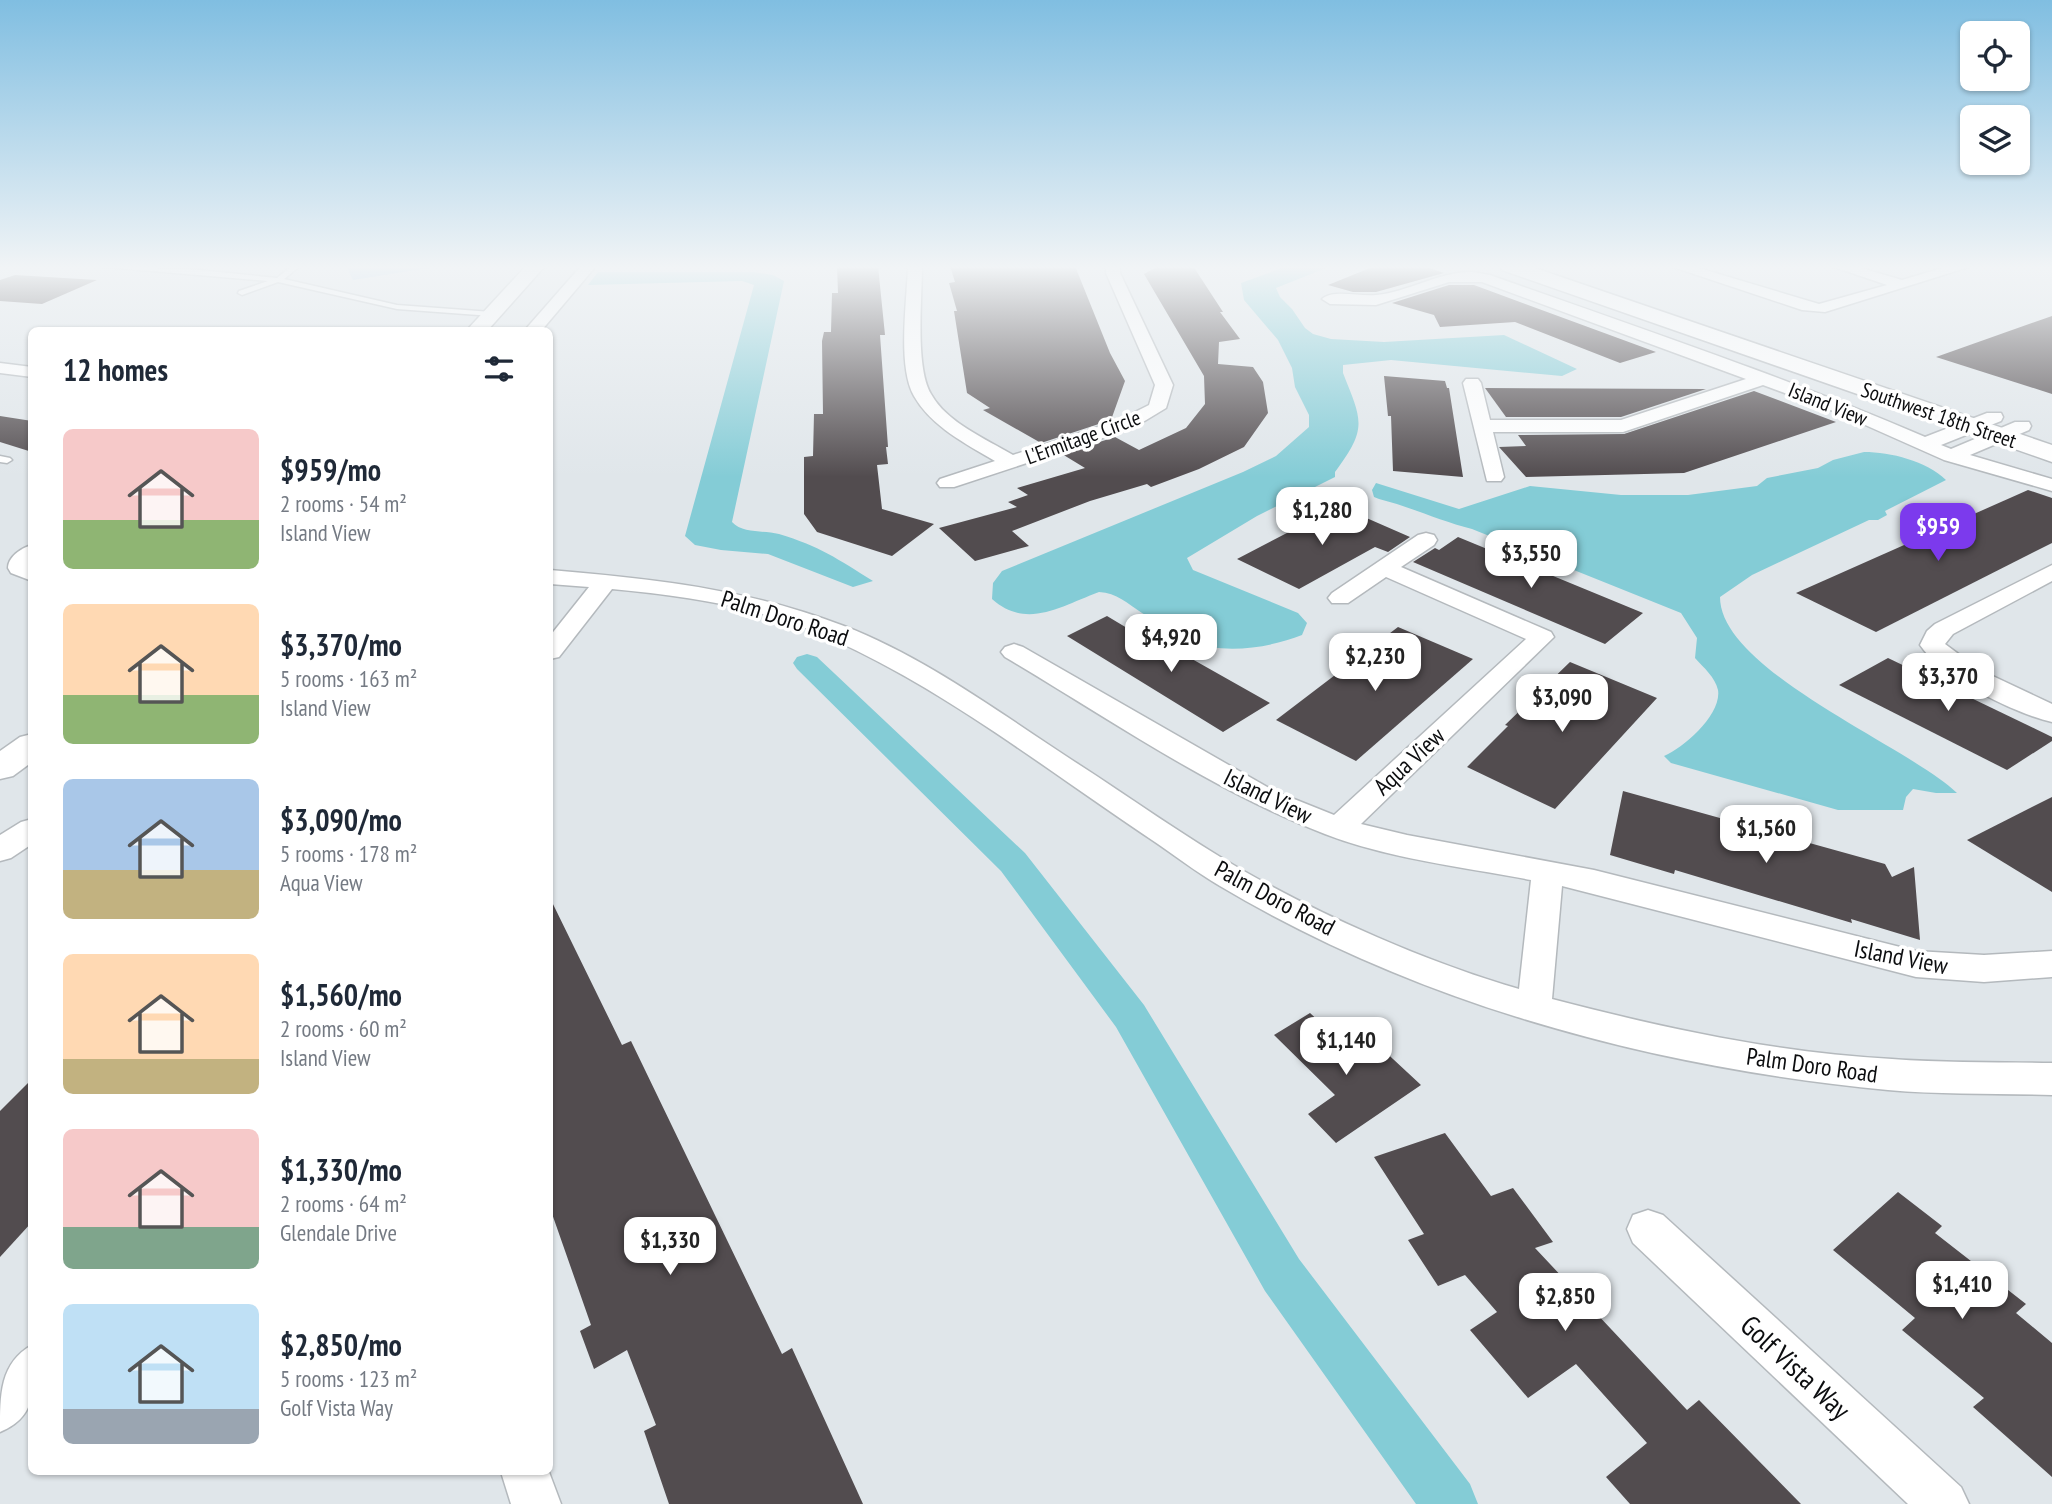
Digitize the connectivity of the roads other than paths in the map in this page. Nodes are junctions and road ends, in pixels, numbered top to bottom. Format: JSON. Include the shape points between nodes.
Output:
{"nodes":[{"id":1,"x":916,"y":336,"type":"edge"},
{"id":2,"x":1142,"y":336,"type":"edge"},
{"id":3,"x":1645,"y":336,"type":"edge"},
{"id":4,"x":1723,"y":336,"type":"edge"},
{"id":5,"x":1745,"y":336,"type":"edge"},
{"id":6,"x":0,"y":368,"type":"edge"},
{"id":7,"x":28,"y":372,"type":"edge"},
{"id":8,"x":1764,"y":379,"type":"junction"},
{"id":9,"x":1472,"y":383,"type":"dead end"},
{"id":10,"x":1482,"y":426,"type":"junction"},
{"id":11,"x":1996,"y":426,"type":"junction"},
{"id":12,"x":2052,"y":436,"type":"edge"},
{"id":13,"x":1923,"y":445,"type":"junction"},
{"id":14,"x":2052,"y":454,"type":"edge"},
{"id":15,"x":1951,"y":456,"type":"junction"},
{"id":16,"x":1012,"y":463,"type":"junction"},
{"id":17,"x":1494,"y":477,"type":"dead end"},
{"id":18,"x":947,"y":483,"type":"dead end"},
{"id":19,"x":2052,"y":485,"type":"edge"},
{"id":20,"x":1426,"y":540,"type":"dead end"},
{"id":21,"x":1385,"y":568,"type":"junction"},
{"id":22,"x":2052,"y":572,"type":"edge"},
{"id":23,"x":553,"y":577,"type":"edge"},
{"id":24,"x":607,"y":580,"type":"junction"},
{"id":25,"x":1340,"y":598,"type":"dead end"},
{"id":26,"x":553,"y":648,"type":"edge"},
{"id":27,"x":1014,"y":652,"type":"dead end"},
{"id":28,"x":2052,"y":714,"type":"edge"},
{"id":29,"x":28,"y":748,"type":"edge"},
{"id":30,"x":0,"y":768,"type":"edge"},
{"id":31,"x":1338,"y":828,"type":"junction"},
{"id":32,"x":28,"y":832,"type":"edge"},
{"id":33,"x":0,"y":850,"type":"edge"},
{"id":34,"x":1548,"y":872,"type":"junction"},
{"id":35,"x":2052,"y":964,"type":"edge"},
{"id":36,"x":1534,"y":1008,"type":"junction"},
{"id":37,"x":2052,"y":1079,"type":"edge"},
{"id":38,"x":1648,"y":1229,"type":"dead end"},
{"id":39,"x":28,"y":1373,"type":"edge"},
{"id":40,"x":0,"y":1409,"type":"edge"},
{"id":41,"x":526,"y":1475,"type":"edge"},
{"id":42,"x":536,"y":1504,"type":"edge"},
{"id":43,"x":1944,"y":1504,"type":"edge"}],
"edges":[{"from":1,"to":16,"type":"street","name":"L'Ermitage Circle","via":[[916,378],[922,396],[947,421]]},
{"from":2,"to":16,"type":"street","name":"L'Ermitage Circle","via":[[1164,385],[1157,408],[1137,420]]},
{"from":3,"to":8,"type":"street","name":"Island View"},
{"from":4,"to":11,"type":"main road","name":"Southwest 18th Street"},
{"from":5,"to":11,"type":"main road","name":"Southwest 18th Street"},
{"from":6,"to":7,"type":"street"},
{"from":8,"to":10,"type":"street","via":[[1623,426]]},
{"from":8,"to":13,"type":"street","name":"Island View"},
{"from":9,"to":10,"type":"street"},
{"from":10,"to":17,"type":"street"},
{"from":11,"to":12,"type":"main road","name":"Southwest 18th Street"},
{"from":11,"to":13,"type":"street"},
{"from":11,"to":14,"type":"main road","name":"Southwest 18th Street"},
{"from":11,"to":15,"type":"street"},
{"from":13,"to":15,"type":"street","name":"Island View"},
{"from":15,"to":19,"type":"street","name":"Island View"},
{"from":16,"to":18,"type":"street"},
{"from":20,"to":21,"type":"street"},
{"from":21,"to":25,"type":"street"},
{"from":21,"to":31,"type":"street","name":"Aqua View","via":[[1542,637]]},
{"from":22,"to":28,"type":"street","via":[[1944,629],[1933,645],[1940,656],[1973,676]]},
{"from":23,"to":24,"type":"street","name":"Palm Doro Road"},
{"from":24,"to":26,"type":"street"},
{"from":24,"to":36,"type":"street","name":"Palm Doro Road","via":[[725,597],[785,613],[859,641],[922,674],[1231,878],[1428,972]]},
{"from":27,"to":31,"type":"street","name":"Island View","via":[[1264,798]]},
{"from":29,"to":30,"type":"street"},
{"from":31,"to":34,"type":"street","name":"Island View"},
{"from":32,"to":33,"type":"street"},
{"from":34,"to":35,"type":"street","name":"Island View","via":[[1916,964],[1970,970]]},
{"from":34,"to":36,"type":"street"},
{"from":36,"to":37,"type":"street","name":"Palm Doro Road","via":[[1646,1038],[1768,1060],[1891,1075]]},
{"from":38,"to":43,"type":"street","name":"Golf Vista Way"},
{"from":39,"to":40,"type":"street"},
{"from":41,"to":42,"type":"street"}]}
